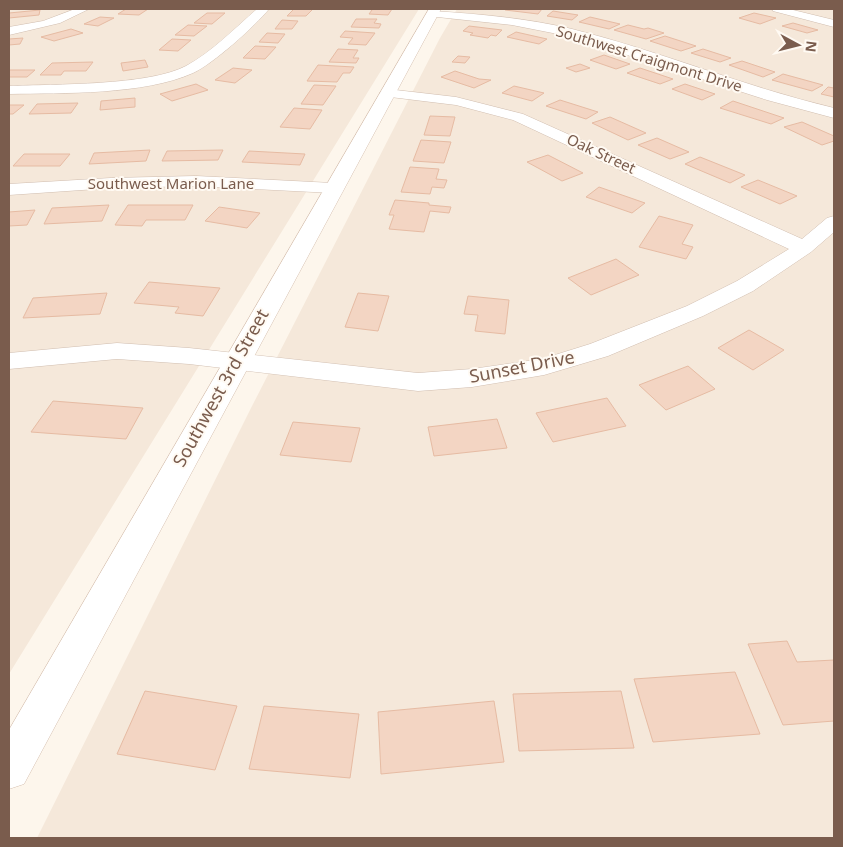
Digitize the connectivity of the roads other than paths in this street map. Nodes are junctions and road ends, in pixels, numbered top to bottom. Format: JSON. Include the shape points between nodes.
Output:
{"nodes":[{"id":1,"x":83,"y":9,"type":"edge"},
{"id":2,"x":263,"y":9,"type":"edge"},
{"id":3,"x":777,"y":9,"type":"edge"},
{"id":4,"x":434,"y":11,"type":"edge"},
{"id":5,"x":834,"y":24,"type":"edge"},
{"id":6,"x":9,"y":31,"type":"edge"},
{"id":7,"x":9,"y":90,"type":"edge"},
{"id":8,"x":387,"y":93,"type":"junction"},
{"id":9,"x":834,"y":113,"type":"edge"},
{"id":10,"x":333,"y":188,"type":"junction"},
{"id":11,"x":9,"y":190,"type":"edge"},
{"id":12,"x":834,"y":222,"type":"edge"},
{"id":13,"x":804,"y":248,"type":"junction"},
{"id":14,"x":9,"y":361,"type":"edge"},
{"id":15,"x":236,"y":361,"type":"junction"},
{"id":16,"x":9,"y":769,"type":"edge"}],
"edges":[{"from":1,"to":6,"type":"street","via":[[61,20]]},
{"from":2,"to":7,"type":"street","via":[[210,56],[189,70],[149,81]]},
{"from":3,"to":5,"type":"street"},
{"from":4,"to":8,"type":"street","name":"Southwest 3rd Street"},
{"from":4,"to":9,"type":"street","name":"Southwest Craigmont Drive","via":[[509,21],[589,37],[769,96]]},
{"from":8,"to":10,"type":"street","name":"Southwest 3rd Street"},
{"from":8,"to":13,"type":"street","name":"Oak Street","via":[[456,101],[518,117]]},
{"from":10,"to":11,"type":"street","name":"Southwest Marion Lane","via":[[196,181]]},
{"from":10,"to":15,"type":"street","name":"Southwest 3rd Street"},
{"from":12,"to":13,"type":"street","name":"Sunset Drive"},
{"from":13,"to":15,"type":"street","name":"Sunset Drive","via":[[745,286],[695,310],[599,350],[544,367],[418,382]]},
{"from":14,"to":15,"type":"street","name":"Sunset Drive","via":[[117,351]]},
{"from":15,"to":16,"type":"street","name":"Southwest 3rd Street"}]}
